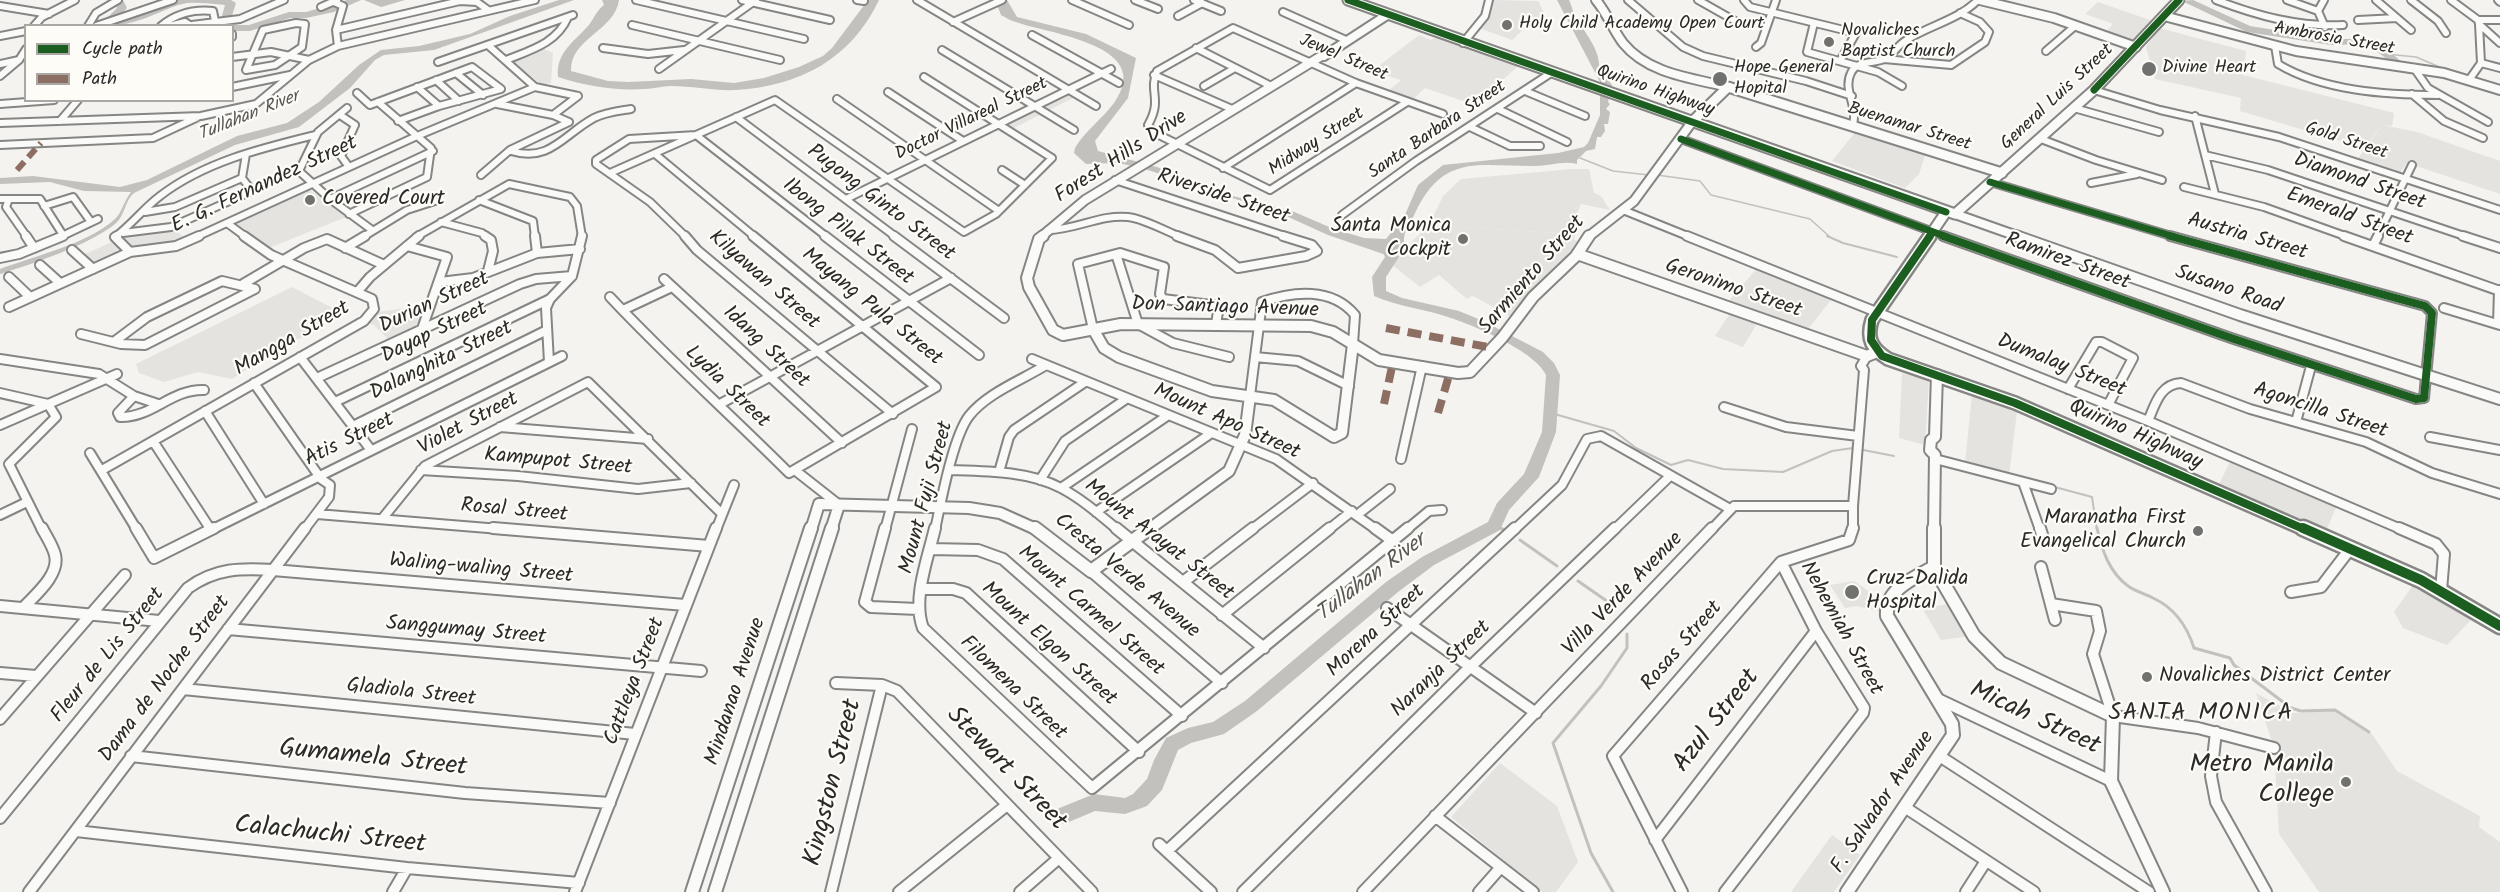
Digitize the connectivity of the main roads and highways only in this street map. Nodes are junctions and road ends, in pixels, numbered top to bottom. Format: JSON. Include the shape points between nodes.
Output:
{"nodes":[{"id":1,"x":1348,"y":0,"type":"edge"},
{"id":2,"x":2179,"y":0,"type":"edge"},
{"id":3,"x":1728,"y":87,"type":"joint"},
{"id":4,"x":1692,"y":122,"type":"junction"},
{"id":5,"x":2002,"y":173,"type":"junction"},
{"id":6,"x":1950,"y":213,"type":"junction"},
{"id":7,"x":2500,"y":626,"type":"edge"}],
"edges":[{"from":1,"to":4,"type":"main road","name":"Quirino Highway"},
{"from":2,"to":5,"type":"main road","name":"General Luis Street","via":[[2094,90]]},
{"from":3,"to":4,"type":"main road","name":"Sarmiento Street"},
{"from":3,"to":5,"type":"main road","name":"Buenamar Street"},
{"from":4,"to":6,"type":"main road","name":"Quirino Highway"},
{"from":5,"to":6,"type":"main road","name":"General Luis Street"},
{"from":6,"to":7,"type":"main road","name":"Quirino Highway","via":[[1932,232],[1876,312],[1870,325],[1870,356],[2017,404],[2350,549],[2441,591]]}]}
